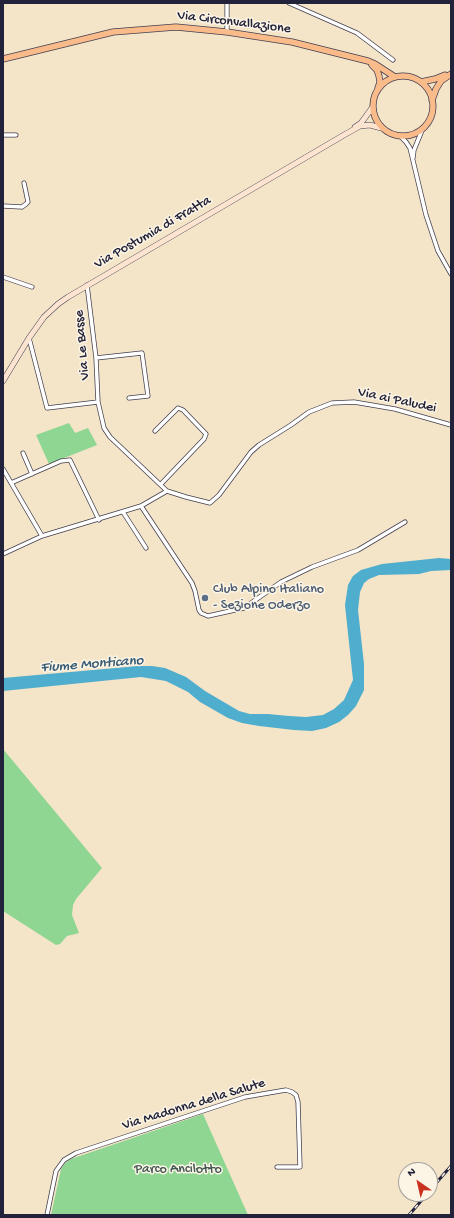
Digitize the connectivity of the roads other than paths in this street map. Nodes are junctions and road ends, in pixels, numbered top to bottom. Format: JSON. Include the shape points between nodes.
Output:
{"nodes":[{"id":1,"x":228,"y":3,"type":"edge"},
{"id":2,"x":289,"y":3,"type":"edge"},
{"id":3,"x":227,"y":32,"type":"junction"},
{"id":4,"x":3,"y":59,"type":"edge"},
{"id":5,"x":393,"y":60,"type":"dead end"},
{"id":6,"x":368,"y":61,"type":"junction"},
{"id":7,"x":451,"y":73,"type":"edge"},
{"id":8,"x":395,"y":77,"type":"junction"},
{"id":9,"x":421,"y":82,"type":"junction"},
{"id":10,"x":378,"y":89,"type":"junction"},
{"id":11,"x":432,"y":100,"type":"junction"},
{"id":12,"x":372,"y":108,"type":"junction"},
{"id":13,"x":381,"y":128,"type":"junction"},
{"id":14,"x":423,"y":128,"type":"junction"},
{"id":15,"x":3,"y":135,"type":"edge"},
{"id":16,"x":16,"y":135,"type":"dead end"},
{"id":17,"x":344,"y":135,"type":"junction"},
{"id":18,"x":401,"y":137,"type":"junction"},
{"id":19,"x":413,"y":161,"type":"junction"},
{"id":20,"x":24,"y":184,"type":"dead end"},
{"id":21,"x":3,"y":206,"type":"edge"},
{"id":22,"x":451,"y":274,"type":"edge"},
{"id":23,"x":3,"y":277,"type":"edge"},
{"id":24,"x":87,"y":285,"type":"junction"},
{"id":25,"x":32,"y":287,"type":"dead end"},
{"id":26,"x":29,"y":338,"type":"junction"},
{"id":27,"x":96,"y":358,"type":"junction"},
{"id":28,"x":3,"y":381,"type":"edge"},
{"id":29,"x":129,"y":398,"type":"dead end"},
{"id":30,"x":98,"y":402,"type":"junction"},
{"id":31,"x":451,"y":424,"type":"edge"},
{"id":32,"x":155,"y":431,"type":"dead end"},
{"id":33,"x":23,"y":453,"type":"dead end"},
{"id":34,"x":3,"y":469,"type":"edge"},
{"id":35,"x":32,"y":474,"type":"junction"},
{"id":36,"x":11,"y":483,"type":"junction"},
{"id":37,"x":161,"y":484,"type":"junction"},
{"id":38,"x":167,"y":491,"type":"junction"},
{"id":39,"x":141,"y":506,"type":"junction"},
{"id":40,"x":123,"y":512,"type":"junction"},
{"id":41,"x":99,"y":520,"type":"junction"},
{"id":42,"x":405,"y":522,"type":"dead end"},
{"id":43,"x":42,"y":536,"type":"junction"},
{"id":44,"x":146,"y":548,"type":"dead end"},
{"id":45,"x":3,"y":554,"type":"edge"},
{"id":46,"x":277,"y":1167,"type":"dead end"},
{"id":47,"x":47,"y":1215,"type":"edge"}],
"edges":[{"from":1,"to":3,"type":"street"},
{"from":2,"to":5,"type":"street","via":[[357,33]]},
{"from":3,"to":4,"type":"main road","name":"Via Circonvallazione","via":[[176,27],[113,32]]},
{"from":3,"to":6,"type":"main road","name":"Via Circonvallazione","via":[[292,42]]},
{"from":6,"to":8,"type":"main road","name":"Via Circonvallazione"},
{"from":6,"to":10,"type":"main road","via":[[377,70],[380,82]]},
{"from":7,"to":9,"type":"main road","via":[[435,80]]},
{"from":7,"to":11,"type":"main road","via":[[441,81]]},
{"from":8,"to":9,"type":"main road","via":[[404,76]]},
{"from":8,"to":10,"type":"main road"},
{"from":9,"to":11,"type":"main road"},
{"from":10,"to":12,"type":"main road","via":[[374,95]]},
{"from":11,"to":14,"type":"main road","via":[[430,120]]},
{"from":12,"to":13,"type":"main road"},
{"from":12,"to":17,"type":"main road","name":"Via Postumia di Fratta","via":[[361,123]]},
{"from":13,"to":17,"type":"main road","name":"Via Postumia di Fratta","via":[[360,126]]},
{"from":13,"to":18,"type":"main road"},
{"from":14,"to":18,"type":"main road","via":[[417,133]]},
{"from":14,"to":19,"type":"street","via":[[414,150]]},
{"from":15,"to":16,"type":"street"},
{"from":17,"to":24,"type":"main road","name":"Via Postumia di Fratta"},
{"from":18,"to":19,"type":"street","via":[[410,148]]},
{"from":19,"to":22,"type":"street","via":[[438,251]]},
{"from":20,"to":21,"type":"street","via":[[28,202],[22,207]]},
{"from":23,"to":25,"type":"street"},
{"from":24,"to":26,"type":"main road","name":"Via Postumia di Fratta","via":[[58,304],[44,317]]},
{"from":24,"to":27,"type":"street","name":"Via Le Basse"},
{"from":26,"to":28,"type":"main road","name":"Via Postumia di Fratta"},
{"from":26,"to":30,"type":"street","via":[[47,408]]},
{"from":27,"to":29,"type":"street","via":[[142,353],[148,396]]},
{"from":27,"to":30,"type":"street","name":"Via Le Basse"},
{"from":30,"to":37,"type":"street","name":"Via Le Basse","via":[[107,433]]},
{"from":31,"to":38,"type":"street","name":"Via ai Paludei","via":[[395,410],[342,402],[314,409],[250,452],[219,495],[210,502]]},
{"from":32,"to":37,"type":"street","via":[[178,408],[206,434],[204,440]]},
{"from":33,"to":35,"type":"street"},
{"from":34,"to":36,"type":"street"},
{"from":35,"to":36,"type":"street"},
{"from":35,"to":41,"type":"street","via":[[70,460]]},
{"from":36,"to":43,"type":"street"},
{"from":37,"to":38,"type":"street","name":"Via Le Basse"},
{"from":38,"to":39,"type":"street"},
{"from":39,"to":40,"type":"street"},
{"from":39,"to":42,"type":"street","via":[[192,584],[199,610],[208,616],[244,608],[281,582],[358,550]]},
{"from":40,"to":41,"type":"street"},
{"from":40,"to":44,"type":"street"},
{"from":41,"to":43,"type":"street"},
{"from":43,"to":45,"type":"street"},
{"from":46,"to":47,"type":"street","name":"Via Madonna della Salute","via":[[300,1167],[298,1102],[296,1095],[286,1090],[245,1097],[64,1160],[56,1170]]}]}
